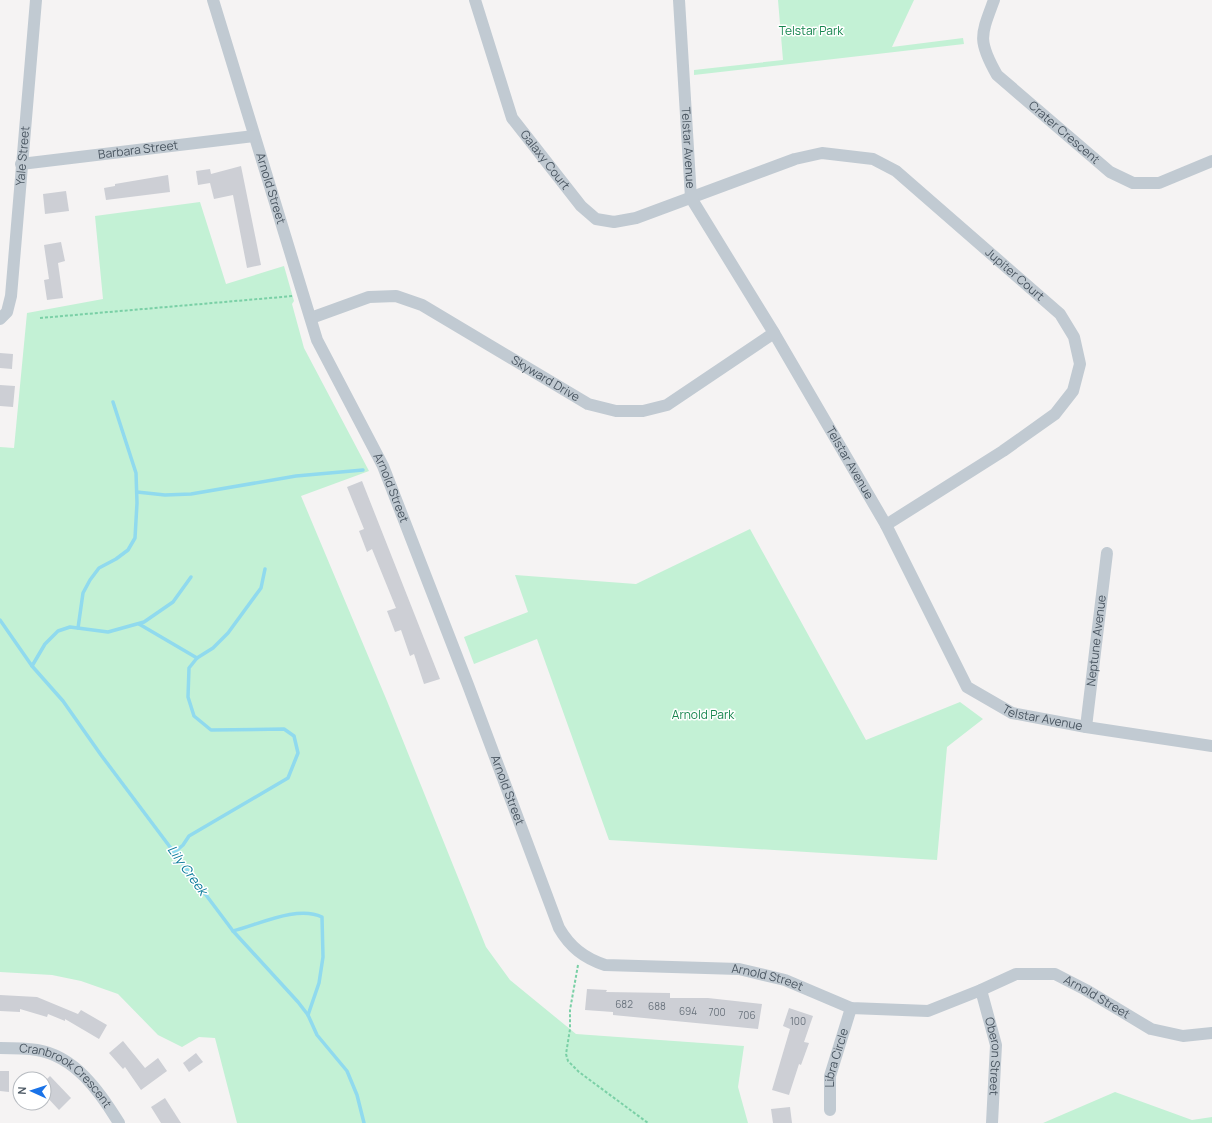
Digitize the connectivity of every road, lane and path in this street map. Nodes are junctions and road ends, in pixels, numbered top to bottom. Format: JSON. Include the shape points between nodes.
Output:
{"nodes":[{"id":1,"x":36,"y":0,"type":"edge"},
{"id":2,"x":213,"y":0,"type":"edge"},
{"id":3,"x":476,"y":0,"type":"edge"},
{"id":4,"x":679,"y":0,"type":"edge"},
{"id":5,"x":994,"y":0,"type":"edge"},
{"id":6,"x":254,"y":136,"type":"junction"},
{"id":7,"x":1212,"y":161,"type":"edge"},
{"id":8,"x":21,"y":164,"type":"junction"},
{"id":9,"x":691,"y":198,"type":"junction"},
{"id":10,"x":304,"y":295,"type":"junction"},
{"id":11,"x":3,"y":316,"type":"edge"},
{"id":12,"x":40,"y":318,"type":"dead end"},
{"id":13,"x":311,"y":318,"type":"junction"},
{"id":14,"x":774,"y":333,"type":"junction"},
{"id":15,"x":886,"y":525,"type":"junction"},
{"id":16,"x":1107,"y":553,"type":"dead end"},
{"id":17,"x":1086,"y":728,"type":"junction"},
{"id":18,"x":1212,"y":746,"type":"edge"},
{"id":19,"x":580,"y":953,"type":"junction"},
{"id":20,"x":981,"y":990,"type":"junction"},
{"id":21,"x":850,"y":1008,"type":"junction"},
{"id":22,"x":1212,"y":1033,"type":"edge"},
{"id":23,"x":0,"y":1048,"type":"edge"},
{"id":24,"x":830,"y":1110,"type":"dead end"},
{"id":25,"x":119,"y":1123,"type":"edge"},
{"id":26,"x":648,"y":1123,"type":"edge"},
{"id":27,"x":992,"y":1123,"type":"edge"}],
"edges":[{"from":1,"to":8,"type":"street","name":"Yale Street"},
{"from":2,"to":6,"type":"street","name":"Arnold Street"},
{"from":3,"to":9,"type":"street","name":"Galaxy Court","via":[[512,118],[581,206],[596,219],[614,222],[636,218]]},
{"from":4,"to":9,"type":"street","name":"Telstar Avenue"},
{"from":5,"to":7,"type":"street","name":"Crater Crescent","via":[[982,32],[985,54],[997,74],[1110,172],[1133,183],[1159,183]]},
{"from":6,"to":8,"type":"street","name":"Barbara Street"},
{"from":6,"to":10,"type":"street","name":"Arnold Street"},
{"from":8,"to":11,"type":"street","name":"Yale Street","via":[[11,296]]},
{"from":9,"to":14,"type":"street","name":"Telstar Avenue"},
{"from":9,"to":15,"type":"street","name":"Jupiter Court","via":[[795,158],[822,153],[873,159],[896,170],[1060,314],[1074,337],[1080,364],[1073,391],[1055,414],[1003,452]]},
{"from":10,"to":12,"type":"path"},
{"from":10,"to":13,"type":"street","name":"Arnold Street"},
{"from":13,"to":14,"type":"street","name":"Skyward Drive","via":[[369,297],[396,296],[422,305],[588,404],[616,411],[643,411],[667,405]]},
{"from":13,"to":19,"type":"street","name":"Arnold Street","via":[[323,353],[366,431],[382,466],[468,685],[558,928]]},
{"from":14,"to":15,"type":"street","name":"Telstar Avenue"},
{"from":15,"to":17,"type":"street","name":"Telstar Avenue","via":[[967,687],[1012,713]]},
{"from":16,"to":17,"type":"street","name":"Neptune Avenue"},
{"from":17,"to":18,"type":"street","name":"Telstar Avenue"},
{"from":19,"to":21,"type":"street","name":"Arnold Street","via":[[594,962],[616,967],[752,972],[791,982]]},
{"from":19,"to":26,"type":"path","via":[[570,1010],[566,1054],[568,1061],[584,1076]]},
{"from":20,"to":21,"type":"street","name":"Arnold Street","via":[[928,1011]]},
{"from":20,"to":22,"type":"street","name":"Arnold Street","via":[[1016,974],[1055,974],[1151,1029],[1183,1036]]},
{"from":20,"to":27,"type":"street","name":"Oberon Street","via":[[996,1045]]},
{"from":21,"to":24,"type":"street","name":"Libra Circle","via":[[830,1076]]},
{"from":23,"to":25,"type":"street","name":"Cranbrook Crescent","via":[[36,1050],[68,1062],[82,1074]]}]}
